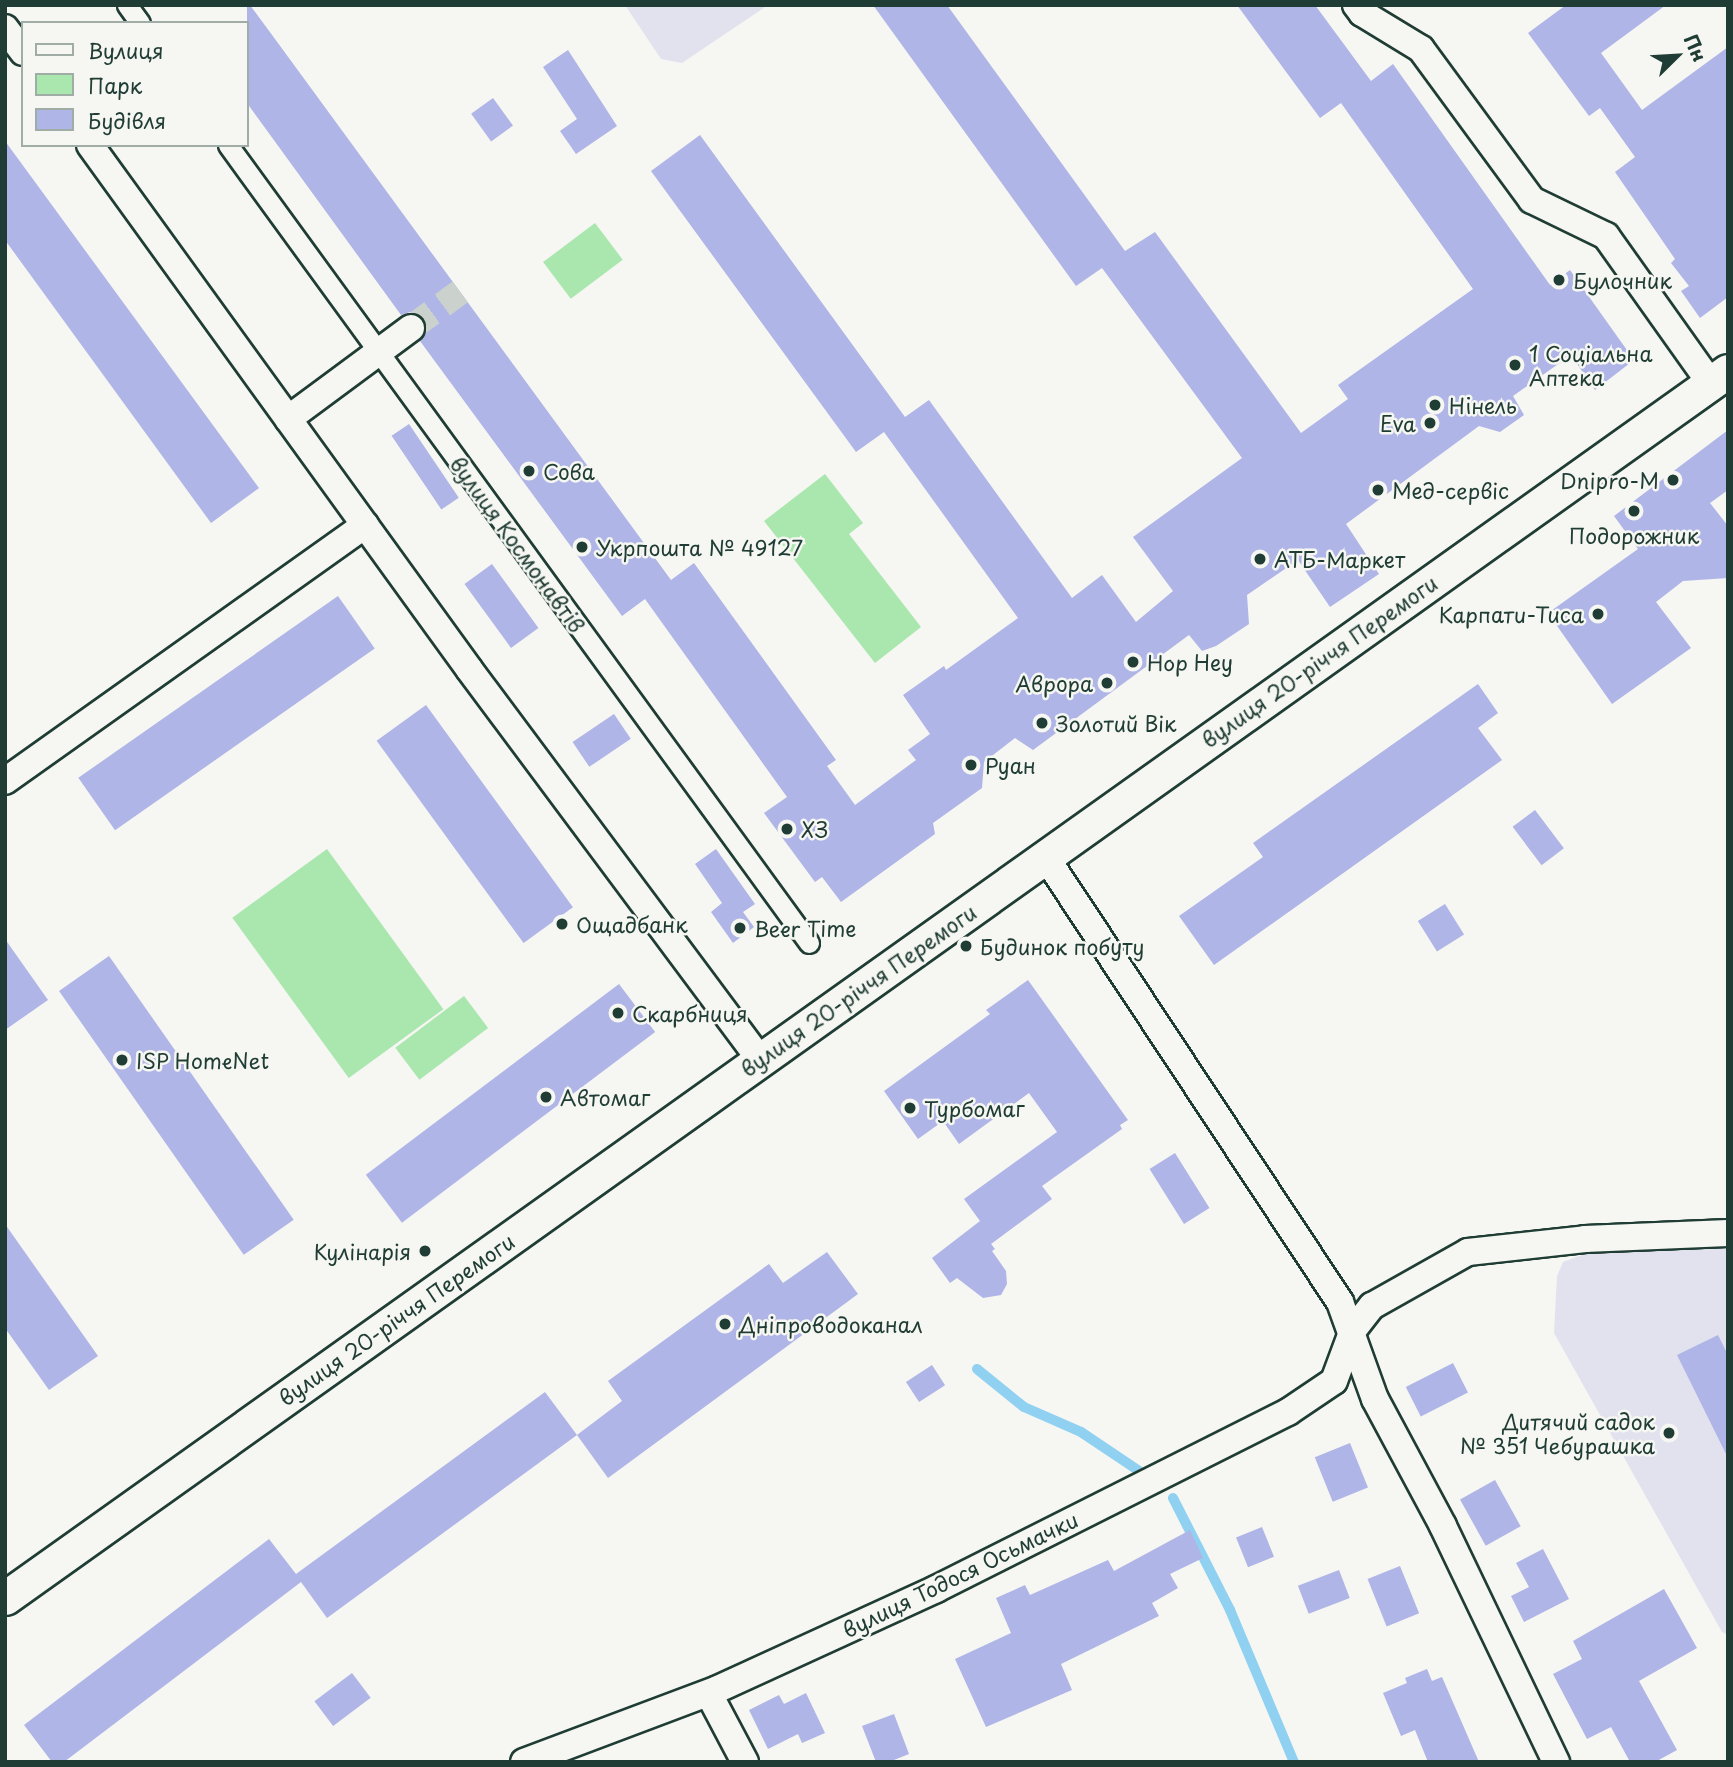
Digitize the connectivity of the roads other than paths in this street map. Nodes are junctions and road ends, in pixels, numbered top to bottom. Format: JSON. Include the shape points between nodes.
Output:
{"nodes":[{"id":1,"x":127,"y":5,"type":"edge"},
{"id":2,"x":1356,"y":5,"type":"edge"},
{"id":3,"x":138,"y":21,"type":"edge"},
{"id":4,"x":5,"y":28,"type":"edge"},
{"id":5,"x":21,"y":49,"type":"edge"},
{"id":6,"x":91,"y":147,"type":"edge"},
{"id":7,"x":229,"y":147,"type":"edge"},
{"id":8,"x":411,"y":328,"type":"tunnel mouth"},
{"id":9,"x":377,"y":352,"type":"junction"},
{"id":10,"x":1719,"y":377,"type":"edge"},
{"id":11,"x":288,"y":419,"type":"junction"},
{"id":12,"x":365,"y":525,"type":"junction"},
{"id":13,"x":5,"y":781,"type":"edge"},
{"id":14,"x":1045,"y":856,"type":"junction"},
{"id":15,"x":809,"y":943,"type":"dead end"},
{"id":16,"x":760,"y":1059,"type":"junction"},
{"id":17,"x":1728,"y":1233,"type":"edge"},
{"id":18,"x":1353,"y":1330,"type":"junction"},
{"id":19,"x":5,"y":1598,"type":"edge"},
{"id":20,"x":709,"y":1694,"type":"junction"},
{"id":21,"x":524,"y":1762,"type":"edge"},
{"id":22,"x":745,"y":1762,"type":"edge"},
{"id":23,"x":1556,"y":1762,"type":"edge"}],
"edges":[{"from":1,"to":3,"type":"street"},
{"from":2,"to":10,"type":"street","name":"вулиця 20-річчя Перемоги","via":[[1421,49],[1532,200],[1606,236]]},
{"from":4,"to":5,"type":"street"},
{"from":6,"to":11,"type":"street"},
{"from":7,"to":9,"type":"street","name":"вулиця Космонавтів"},
{"from":8,"to":9,"type":"street"},
{"from":9,"to":11,"type":"street"},
{"from":9,"to":15,"type":"street","name":"вулиця Космонавтів"},
{"from":10,"to":14,"type":"street","name":"вулиця 20-річчя Перемоги"},
{"from":11,"to":12,"type":"street"},
{"from":12,"to":13,"type":"street"},
{"from":12,"to":16,"type":"street"},
{"from":14,"to":16,"type":"street","name":"вулиця 20-річчя Перемоги"},
{"from":14,"to":18,"type":"street","via":[[1340,1302]]},
{"from":16,"to":19,"type":"street","name":"вулиця 20-річчя Перемоги"},
{"from":17,"to":18,"type":"street","name":"вулиця Тодося Осьмачки","via":[[1585,1239],[1468,1252],[1372,1306]]},
{"from":18,"to":20,"type":"street","name":"вулиця Тодося Осьмачки","via":[[1334,1381],[1288,1412],[936,1589]]},
{"from":18,"to":23,"type":"street","via":[[1375,1399],[1443,1526]]},
{"from":20,"to":21,"type":"street","name":"вулиця Тодося Осьмачки"},
{"from":20,"to":22,"type":"street"}]}
